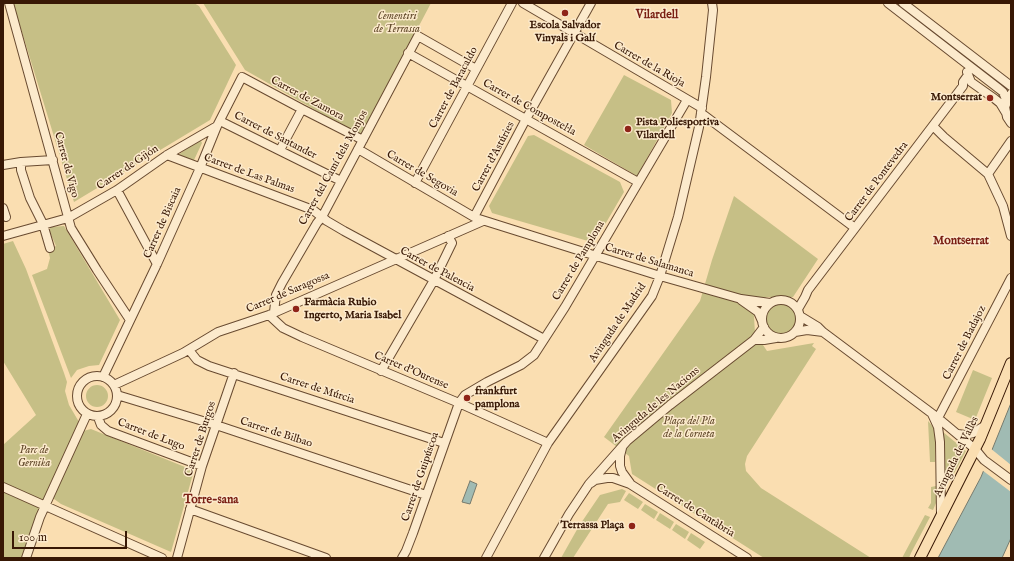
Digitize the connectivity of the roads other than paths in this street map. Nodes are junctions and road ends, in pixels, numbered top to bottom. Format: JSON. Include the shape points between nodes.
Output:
{"nodes":[{"id":1,"x":9,"y":3,"type":"edge"},
{"id":2,"x":512,"y":3,"type":"edge"},
{"id":3,"x":523,"y":3,"type":"edge"},
{"id":4,"x":591,"y":3,"type":"edge"},
{"id":5,"x":712,"y":3,"type":"edge"},
{"id":6,"x":888,"y":3,"type":"edge"},
{"id":7,"x":903,"y":3,"type":"edge"},
{"id":8,"x":575,"y":34,"type":"junction"},
{"id":9,"x":418,"y":36,"type":"joint"},
{"id":10,"x":408,"y":53,"type":"junction"},
{"id":11,"x":962,"y":60,"type":"junction"},
{"id":12,"x":476,"y":69,"type":"junction"},
{"id":13,"x":242,"y":77,"type":"joint"},
{"id":14,"x":970,"y":79,"type":"junction"},
{"id":15,"x":992,"y":83,"type":"junction"},
{"id":16,"x":467,"y":86,"type":"junction"},
{"id":17,"x":1011,"y":86,"type":"edge"},
{"id":18,"x":1009,"y":98,"type":"edge"},
{"id":19,"x":686,"y":100,"type":"junction"},
{"id":20,"x":302,"y":109,"type":"junction"},
{"id":21,"x":702,"y":111,"type":"junction"},
{"id":22,"x":1006,"y":113,"type":"junction"},
{"id":23,"x":526,"y":119,"type":"junction"},
{"id":24,"x":219,"y":123,"type":"junction"},
{"id":25,"x":1011,"y":124,"type":"edge"},
{"id":26,"x":933,"y":126,"type":"junction"},
{"id":27,"x":363,"y":140,"type":"junction"},
{"id":28,"x":1011,"y":141,"type":"edge"},
{"id":29,"x":358,"y":149,"type":"junction"},
{"id":30,"x":280,"y":150,"type":"junction"},
{"id":31,"x":167,"y":155,"type":"junction"},
{"id":32,"x":53,"y":160,"type":"junction"},
{"id":33,"x":21,"y":162,"type":"junction"},
{"id":34,"x":3,"y":165,"type":"edge"},
{"id":35,"x":200,"y":168,"type":"junction"},
{"id":36,"x":988,"y":174,"type":"junction"},
{"id":37,"x":341,"y":181,"type":"junction"},
{"id":38,"x":638,"y":182,"type":"junction"},
{"id":39,"x":415,"y":183,"type":"junction"},
{"id":40,"x":117,"y":190,"type":"junction"},
{"id":41,"x":3,"y":208,"type":"edge"},
{"id":42,"x":6,"y":217,"type":"dead end"},
{"id":43,"x":322,"y":217,"type":"junction"},
{"id":44,"x":68,"y":218,"type":"junction"},
{"id":45,"x":473,"y":221,"type":"junction"},
{"id":46,"x":43,"y":224,"type":"junction"},
{"id":47,"x":855,"y":228,"type":"junction"},
{"id":48,"x":3,"y":236,"type":"edge"},
{"id":49,"x":448,"y":236,"type":"junction"},
{"id":50,"x":1011,"y":236,"type":"edge"},
{"id":51,"x":50,"y":248,"type":"dead end"},
{"id":52,"x":594,"y":256,"type":"junction"},
{"id":53,"x":395,"y":259,"type":"junction"},
{"id":54,"x":157,"y":264,"type":"junction"},
{"id":55,"x":660,"y":276,"type":"junction"},
{"id":56,"x":1011,"y":278,"type":"edge"},
{"id":57,"x":434,"y":280,"type":"junction"},
{"id":58,"x":808,"y":290,"type":"junction"},
{"id":59,"x":741,"y":299,"type":"junction"},
{"id":60,"x":790,"y":302,"type":"junction"},
{"id":61,"x":770,"y":304,"type":"junction"},
{"id":62,"x":799,"y":312,"type":"junction"},
{"id":63,"x":272,"y":314,"type":"junction"},
{"id":64,"x":130,"y":320,"type":"junction"},
{"id":65,"x":763,"y":324,"type":"junction"},
{"id":66,"x":795,"y":332,"type":"junction"},
{"id":67,"x":823,"y":332,"type":"junction"},
{"id":68,"x":776,"y":338,"type":"junction"},
{"id":69,"x":544,"y":339,"type":"junction"},
{"id":70,"x":754,"y":340,"type":"junction"},
{"id":71,"x":189,"y":350,"type":"junction"},
{"id":72,"x":1011,"y":364,"type":"edge"},
{"id":73,"x":381,"y":371,"type":"junction"},
{"id":74,"x":234,"y":373,"type":"junction"},
{"id":75,"x":103,"y":377,"type":"junction"},
{"id":76,"x":114,"y":385,"type":"junction"},
{"id":77,"x":117,"y":395,"type":"junction"},
{"id":78,"x":458,"y":403,"type":"junction"},
{"id":79,"x":87,"y":414,"type":"junction"},
{"id":80,"x":935,"y":415,"type":"junction"},
{"id":81,"x":98,"y":417,"type":"junction"},
{"id":82,"x":216,"y":425,"type":"junction"},
{"id":83,"x":986,"y":425,"type":"junction"},
{"id":84,"x":958,"y":434,"type":"junction"},
{"id":85,"x":444,"y":443,"type":"junction"},
{"id":86,"x":548,"y":443,"type":"junction"},
{"id":87,"x":622,"y":446,"type":"junction"},
{"id":88,"x":975,"y":449,"type":"junction"},
{"id":89,"x":202,"y":466,"type":"junction"},
{"id":90,"x":1011,"y":480,"type":"edge"},
{"id":91,"x":589,"y":484,"type":"junction"},
{"id":92,"x":630,"y":484,"type":"junction"},
{"id":93,"x":3,"y":487,"type":"edge"},
{"id":94,"x":426,"y":495,"type":"junction"},
{"id":95,"x":45,"y":505,"type":"junction"},
{"id":96,"x":190,"y":509,"type":"junction"},
{"id":97,"x":941,"y":518,"type":"junction"},
{"id":98,"x":26,"y":558,"type":"edge"},
{"id":99,"x":162,"y":558,"type":"edge"},
{"id":100,"x":177,"y":558,"type":"edge"},
{"id":101,"x":326,"y":558,"type":"edge"},
{"id":102,"x":402,"y":558,"type":"edge"},
{"id":103,"x":486,"y":558,"type":"edge"},
{"id":104,"x":544,"y":558,"type":"edge"},
{"id":105,"x":747,"y":558,"type":"edge"},
{"id":106,"x":920,"y":558,"type":"edge"}],
"edges":[{"from":1,"to":32,"type":"street","name":"Carrer de Vigo"},
{"from":2,"to":12,"type":"street","name":"Carrer de Baracaldo"},
{"from":3,"to":8,"type":"street","name":"Carrer de la Rioja"},
{"from":4,"to":8,"type":"street","name":"Carrer d'Astúries"},
{"from":5,"to":21,"type":"street","name":"Avinguda de Madrid"},
{"from":6,"to":11,"type":"street"},
{"from":7,"to":17,"type":"street"},
{"from":8,"to":19,"type":"street","name":"Carrer de la Rioja"},
{"from":8,"to":23,"type":"street","name":"Carrer d'Astúries"},
{"from":9,"to":10,"type":"street","name":"Carrer del Camí dels Monjos"},
{"from":9,"to":12,"type":"street","name":"Carrer de Compostel·la"},
{"from":10,"to":16,"type":"street","name":"Carrer de Compostel·la"},
{"from":10,"to":27,"type":"street","name":"Carrer del Camí dels Monjos"},
{"from":11,"to":14,"type":"street"},
{"from":11,"to":15,"type":"street"},
{"from":12,"to":16,"type":"street","name":"Carrer de Baracaldo"},
{"from":13,"to":20,"type":"street","name":"Carrer de Zamora"},
{"from":13,"to":24,"type":"street","name":"Carrer de Biscaia"},
{"from":14,"to":15,"type":"street","name":"Carrer de Pontevedra"},
{"from":14,"to":22,"type":"street","via":[[1000,103]]},
{"from":14,"to":26,"type":"street","name":"Carrer de Pontevedra"},
{"from":15,"to":18,"type":"street"},
{"from":16,"to":23,"type":"street","name":"Carrer de Compostel·la"},
{"from":16,"to":39,"type":"street","name":"Carrer de Baracaldo"},
{"from":18,"to":22,"type":"street"},
{"from":19,"to":21,"type":"street","name":"Carrer de la Rioja"},
{"from":19,"to":38,"type":"street","name":"Carrer de Pamplona"},
{"from":20,"to":27,"type":"street","name":"Carrer de Zamora"},
{"from":20,"to":30,"type":"street"},
{"from":21,"to":47,"type":"street","name":"Carrer de la Rioja"},
{"from":21,"to":55,"type":"street","name":"Avinguda de Madrid","via":[[678,217]]},
{"from":22,"to":25,"type":"street"},
{"from":23,"to":38,"type":"street","name":"Carrer de Compostel·la"},
{"from":23,"to":45,"type":"street","name":"Carrer d'Astúries"},
{"from":24,"to":30,"type":"street","name":"Carrer de Santander"},
{"from":24,"to":31,"type":"street","name":"Carrer de Gijón"},
{"from":24,"to":35,"type":"street","name":"Carrer de Biscaia"},
{"from":26,"to":36,"type":"street"},
{"from":26,"to":47,"type":"street","name":"Carrer de Pontevedra"},
{"from":27,"to":29,"type":"street","name":"Carrer del Camí dels Monjos"},
{"from":28,"to":36,"type":"street"},
{"from":29,"to":37,"type":"street","name":"Carrer del Camí dels Monjos"},
{"from":29,"to":39,"type":"street","name":"Carrer de Segovia"},
{"from":30,"to":37,"type":"street","name":"Carrer de Santander"},
{"from":31,"to":35,"type":"street","name":"Carrer de Las Palmas"},
{"from":31,"to":40,"type":"street","name":"Carrer de Gijón"},
{"from":32,"to":33,"type":"street"},
{"from":32,"to":44,"type":"street","name":"Carrer de Vigo"},
{"from":33,"to":34,"type":"street"},
{"from":33,"to":46,"type":"street","via":[[30,198]]},
{"from":35,"to":43,"type":"street","name":"Carrer de Las Palmas","via":[[314,210]]},
{"from":35,"to":54,"type":"street","name":"Carrer de Biscaia"},
{"from":36,"to":50,"type":"street","via":[[1003,206]]},
{"from":37,"to":43,"type":"street","name":"Carrer del Camí dels Monjos"},
{"from":38,"to":52,"type":"street","name":"Carrer de Pamplona"},
{"from":39,"to":45,"type":"street","name":"Carrer de Segovia"},
{"from":40,"to":44,"type":"street","name":"Carrer de Gijón"},
{"from":40,"to":54,"type":"street"},
{"from":41,"to":42,"type":"street"},
{"from":43,"to":53,"type":"street","name":"Carrer de Palencia"},
{"from":43,"to":63,"type":"street","name":"Carrer del Camí dels Monjos","via":[[316,223],[282,283],[276,295]]},
{"from":44,"to":46,"type":"street","name":"Carrer de Gijón"},
{"from":44,"to":64,"type":"street","name":"Carrer de Vigo","via":[[74,234]]},
{"from":45,"to":49,"type":"street","name":"Carrer de Saragossa"},
{"from":45,"to":52,"type":"street","name":"Carrer de Salamanca","via":[[483,221]]},
{"from":46,"to":48,"type":"street","name":"Carrer de Gijón"},
{"from":46,"to":51,"type":"street"},
{"from":47,"to":58,"type":"street","name":"Carrer de Pontevedra"},
{"from":49,"to":53,"type":"street","name":"Carrer de Saragossa"},
{"from":49,"to":57,"type":"street","via":[[452,244]]},
{"from":52,"to":55,"type":"street","name":"Carrer de Salamanca"},
{"from":52,"to":69,"type":"street","name":"Carrer de Pamplona","via":[[566,307]]},
{"from":53,"to":57,"type":"street","name":"Carrer de Palencia"},
{"from":53,"to":63,"type":"street","name":"Carrer de Saragossa"},
{"from":54,"to":64,"type":"street","name":"Carrer de Biscaia"},
{"from":55,"to":59,"type":"street","name":"Carrer de Salamanca"},
{"from":55,"to":86,"type":"street","name":"Avinguda de Madrid","via":[[652,296]]},
{"from":56,"to":80,"type":"street","name":"Carrer de Badajoz"},
{"from":57,"to":69,"type":"street","name":"Carrer de Palencia"},
{"from":57,"to":73,"type":"street"},
{"from":58,"to":60,"type":"street","name":"Carrer de Pontevedra"},
{"from":58,"to":62,"type":"street","name":"Carrer de Pontevedra"},
{"from":59,"to":61,"type":"street","name":"Carrer de Salamanca"},
{"from":59,"to":65,"type":"street","name":"Carrer de Salamanca","via":[[758,312]]},
{"from":60,"to":61,"type":"street","via":[[780,300]]},
{"from":60,"to":62,"type":"street"},
{"from":61,"to":65,"type":"street","via":[[764,312]]},
{"from":62,"to":66,"type":"street","via":[[800,322]]},
{"from":62,"to":67,"type":"street"},
{"from":63,"to":71,"type":"street","name":"Carrer de Saragossa","via":[[218,332]]},
{"from":63,"to":73,"type":"street","name":"Carrer d'Ourense","via":[[278,324],[289,331]]},
{"from":64,"to":75,"type":"street","name":"Carrer de Biscaia"},
{"from":65,"to":68,"type":"street","via":[[767,332]]},
{"from":65,"to":70,"type":"street","name":"Avinguda de les Nacions"},
{"from":66,"to":67,"type":"street"},
{"from":66,"to":68,"type":"street","via":[[784,338]]},
{"from":67,"to":80,"type":"street"},
{"from":68,"to":70,"type":"street"},
{"from":69,"to":78,"type":"street","name":"Carrer de Pamplona","via":[[534,355],[521,365],[466,395]]},
{"from":70,"to":87,"type":"street","name":"Avinguda de les Nacions"},
{"from":71,"to":74,"type":"street","name":"Carrer de Múrcia","via":[[197,360]]},
{"from":71,"to":76,"type":"street","name":"Carrer de Saragossa"},
{"from":72,"to":83,"type":"main road","name":"Avinguda del Vallès"},
{"from":73,"to":78,"type":"street","name":"Carrer d'Ourense"},
{"from":74,"to":82,"type":"street","name":"Carrer de Burgos"},
{"from":74,"to":85,"type":"street","name":"Carrer de Múrcia"},
{"from":75,"to":76,"type":"street"},
{"from":75,"to":79,"type":"street","via":[[88,378],[78,390],[79,406]]},
{"from":76,"to":77,"type":"street"},
{"from":77,"to":81,"type":"street","via":[[112,410]]},
{"from":77,"to":82,"type":"street","name":"Carrer de Bilbao"},
{"from":78,"to":85,"type":"street","name":"Carrer de Guipúscoa"},
{"from":78,"to":86,"type":"street","name":"Carrer d'Ourense"},
{"from":79,"to":81,"type":"street"},
{"from":79,"to":95,"type":"street"},
{"from":80,"to":84,"type":"street"},
{"from":80,"to":97,"type":"street","via":[[940,442]]},
{"from":81,"to":89,"type":"street","name":"Carrer de Lugo","via":[[101,425],[108,431]]},
{"from":82,"to":89,"type":"street","name":"Carrer de Burgos"},
{"from":82,"to":94,"type":"street","name":"Carrer de Bilbao"},
{"from":83,"to":84,"type":"street","via":[[973,433]]},
{"from":83,"to":88,"type":"main road","name":"Avinguda del Vallès"},
{"from":84,"to":88,"type":"street"},
{"from":85,"to":94,"type":"street","name":"Carrer de Guipúscoa"},
{"from":86,"to":103,"type":"street","name":"Avinguda de Madrid"},
{"from":87,"to":91,"type":"street","name":"Avinguda de les Nacions"},
{"from":87,"to":92,"type":"street","name":"Carrer de Cantàbria","via":[[620,466]]},
{"from":88,"to":90,"type":"street","via":[[984,460]]},
{"from":88,"to":97,"type":"main road","name":"Avinguda del Vallès"},
{"from":89,"to":96,"type":"street","name":"Carrer de Burgos"},
{"from":91,"to":92,"type":"street","name":"Carrer de Cantàbria","via":[[607,478]]},
{"from":91,"to":104,"type":"street","name":"Avinguda de les Nacions"},
{"from":92,"to":105,"type":"street","name":"Carrer de Cantàbria"},
{"from":93,"to":95,"type":"street"},
{"from":94,"to":102,"type":"street","name":"Carrer de Guipúscoa"},
{"from":95,"to":98,"type":"street"},
{"from":95,"to":99,"type":"street"},
{"from":96,"to":100,"type":"street","name":"Carrer de Burgos"},
{"from":96,"to":101,"type":"street"},
{"from":97,"to":106,"type":"main road","name":"Avinguda del Vallès"}]}
